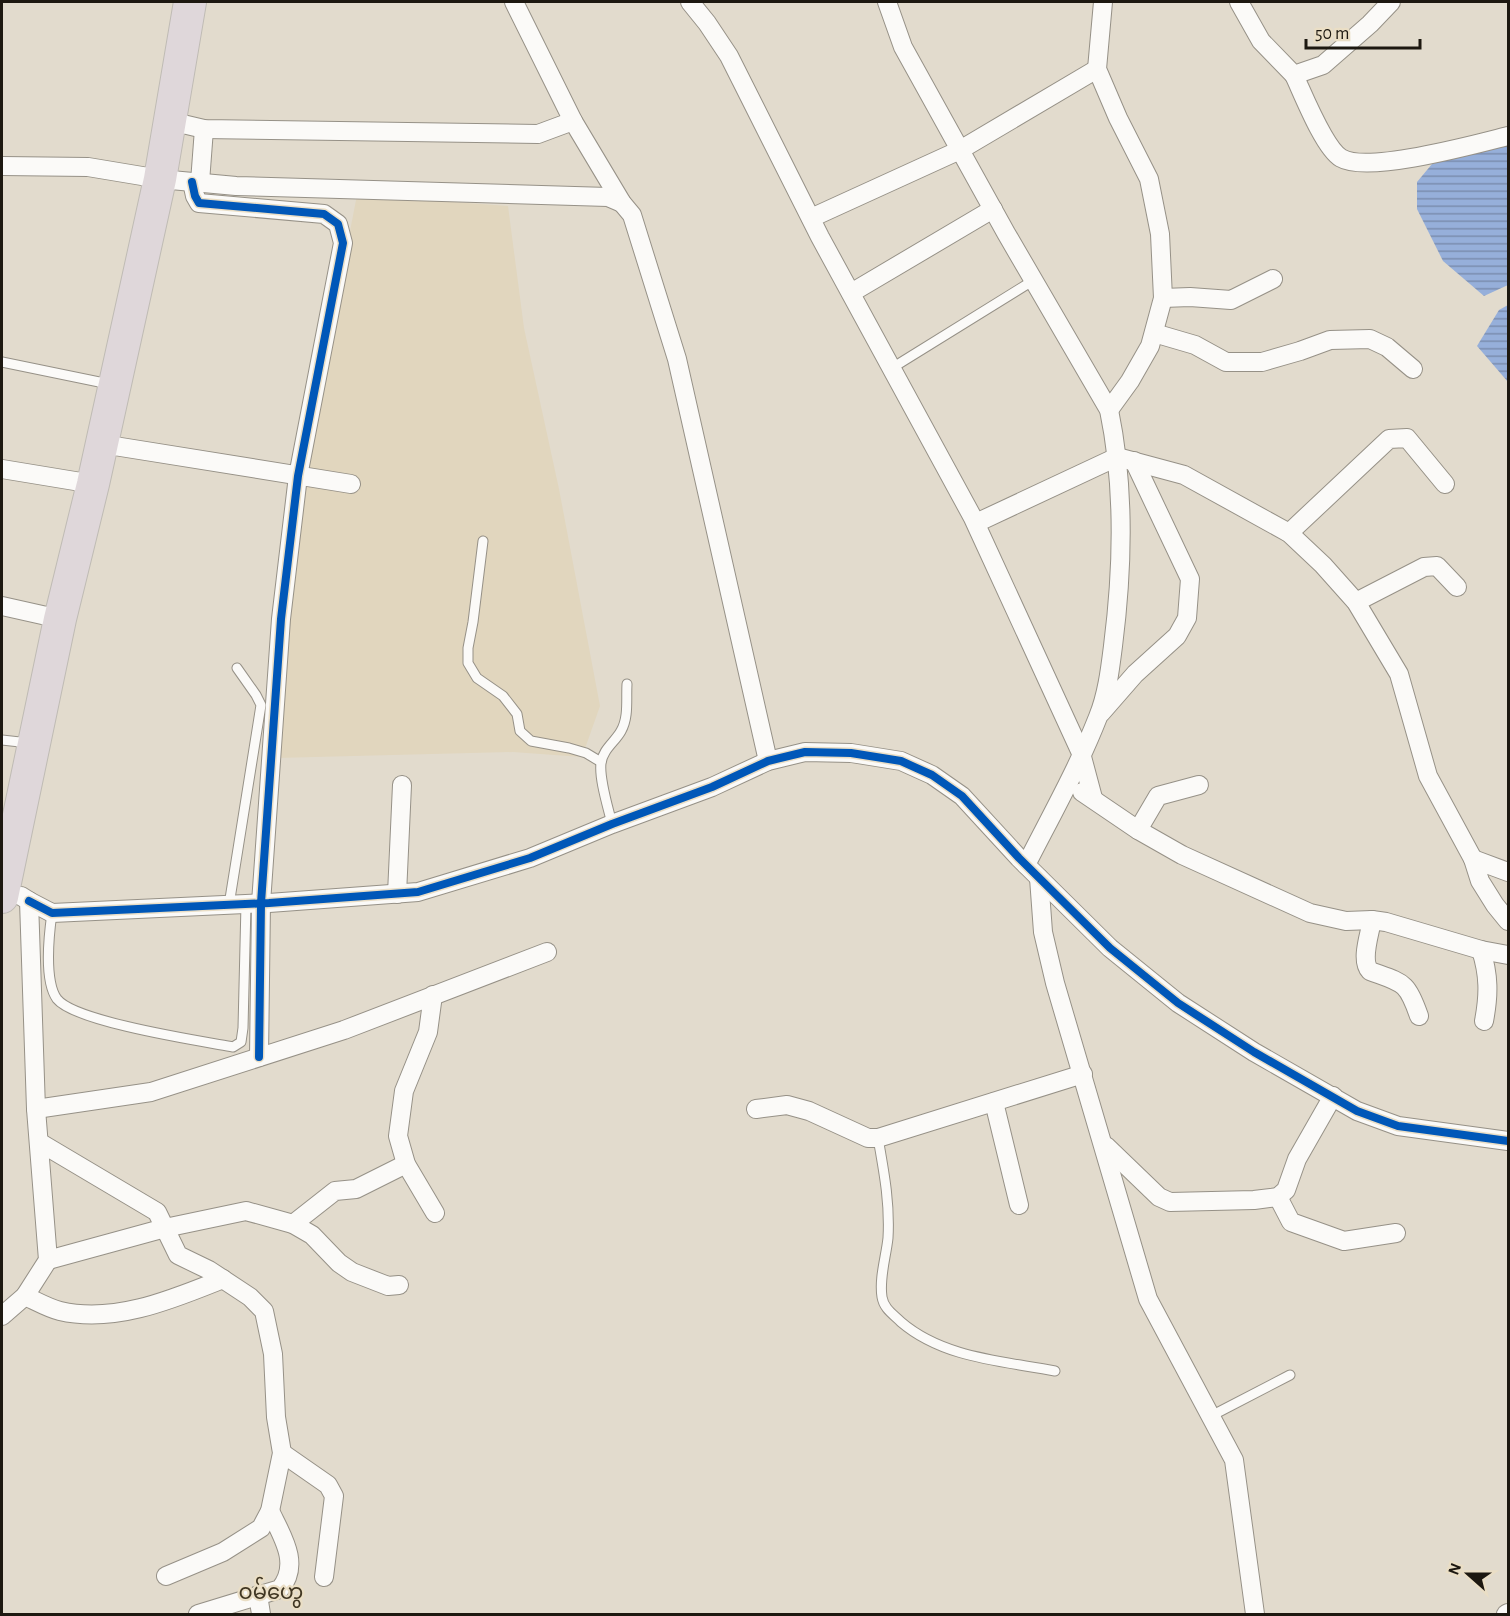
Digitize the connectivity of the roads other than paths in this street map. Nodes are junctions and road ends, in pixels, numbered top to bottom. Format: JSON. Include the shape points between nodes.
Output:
{"nodes":[{"id":1,"x":190,"y":2,"type":"edge"},
{"id":2,"x":514,"y":2,"type":"edge"},
{"id":3,"x":690,"y":2,"type":"edge"},
{"id":4,"x":887,"y":2,"type":"edge"},
{"id":5,"x":1103,"y":2,"type":"edge"},
{"id":6,"x":1239,"y":2,"type":"edge"},
{"id":7,"x":1391,"y":2,"type":"edge"},
{"id":8,"x":1097,"y":69,"type":"junction"},
{"id":9,"x":1294,"y":75,"type":"junction"},
{"id":10,"x":170,"y":121,"type":"junction"},
{"id":11,"x":573,"y":121,"type":"junction"},
{"id":12,"x":204,"y":129,"type":"junction"},
{"id":13,"x":1509,"y":136,"type":"edge"},
{"id":14,"x":960,"y":150,"type":"junction"},
{"id":15,"x":2,"y":166,"type":"edge"},
{"id":16,"x":160,"y":179,"type":"junction"},
{"id":17,"x":196,"y":182,"type":"junction"},
{"id":18,"x":236,"y":186,"type":"junction"},
{"id":19,"x":622,"y":203,"type":"junction"},
{"id":20,"x":233,"y":207,"type":"junction"},
{"id":21,"x":993,"y":209,"type":"junction"},
{"id":22,"x":810,"y":218,"type":"junction"},
{"id":23,"x":1273,"y":279,"type":"dead end"},
{"id":24,"x":1034,"y":280,"type":"junction"},
{"id":25,"x":851,"y":293,"type":"junction"},
{"id":26,"x":1163,"y":298,"type":"junction"},
{"id":27,"x":1154,"y":333,"type":"junction"},
{"id":28,"x":2,"y":362,"type":"edge"},
{"id":29,"x":892,"y":368,"type":"junction"},
{"id":30,"x":1413,"y":369,"type":"dead end"},
{"id":31,"x":115,"y":385,"type":"junction"},
{"id":32,"x":1109,"y":410,"type":"junction"},
{"id":33,"x":102,"y":444,"type":"junction"},
{"id":34,"x":1126,"y":459,"type":"junction"},
{"id":35,"x":2,"y":469,"type":"edge"},
{"id":36,"x":298,"y":476,"type":"junction"},
{"id":37,"x":93,"y":484,"type":"junction"},
{"id":38,"x":351,"y":484,"type":"dead end"},
{"id":39,"x":1445,"y":484,"type":"dead end"},
{"id":40,"x":976,"y":523,"type":"junction"},
{"id":41,"x":1289,"y":533,"type":"junction"},
{"id":42,"x":483,"y":542,"type":"dead end"},
{"id":43,"x":1457,"y":587,"type":"dead end"},
{"id":44,"x":1356,"y":602,"type":"junction"},
{"id":45,"x":2,"y":606,"type":"edge"},
{"id":46,"x":60,"y":619,"type":"junction"},
{"id":47,"x":237,"y":668,"type":"dead end"},
{"id":48,"x":627,"y":684,"type":"dead end"},
{"id":49,"x":1099,"y":716,"type":"junction"},
{"id":50,"x":2,"y":740,"type":"edge"},
{"id":51,"x":35,"y":743,"type":"junction"},
{"id":52,"x":1081,"y":753,"type":"junction"},
{"id":53,"x":768,"y":761,"type":"junction"},
{"id":54,"x":601,"y":762,"type":"junction"},
{"id":55,"x":1067,"y":784,"type":"junction"},
{"id":56,"x":402,"y":785,"type":"dead end"},
{"id":57,"x":1199,"y":785,"type":"dead end"},
{"id":58,"x":1093,"y":798,"type":"junction"},
{"id":59,"x":612,"y":824,"type":"junction"},
{"id":60,"x":1138,"y":830,"type":"junction"},
{"id":61,"x":8,"y":838,"type":"edge"},
{"id":62,"x":1473,"y":860,"type":"junction"},
{"id":63,"x":1033,"y":871,"type":"junction"},
{"id":64,"x":1509,"y":872,"type":"edge"},
{"id":65,"x":397,"y":894,"type":"junction"},
{"id":66,"x":12,"y":895,"type":"edge"},
{"id":67,"x":245,"y":904,"type":"junction"},
{"id":68,"x":52,"y":913,"type":"junction"},
{"id":69,"x":1372,"y":920,"type":"junction"},
{"id":70,"x":1509,"y":921,"type":"edge"},
{"id":71,"x":1481,"y":950,"type":"junction"},
{"id":72,"x":547,"y":952,"type":"dead end"},
{"id":73,"x":1509,"y":956,"type":"edge"},
{"id":74,"x":433,"y":995,"type":"junction"},
{"id":75,"x":1419,"y":1016,"type":"dead end"},
{"id":76,"x":1484,"y":1021,"type":"dead end"},
{"id":77,"x":259,"y":1057,"type":"junction"},
{"id":78,"x":1083,"y":1074,"type":"junction"},
{"id":79,"x":1333,"y":1096,"type":"junction"},
{"id":80,"x":994,"y":1102,"type":"junction"},
{"id":81,"x":36,"y":1109,"type":"junction"},
{"id":82,"x":756,"y":1109,"type":"dead end"},
{"id":83,"x":878,"y":1138,"type":"junction"},
{"id":84,"x":1509,"y":1141,"type":"edge"},
{"id":85,"x":39,"y":1142,"type":"junction"},
{"id":86,"x":1103,"y":1143,"type":"junction"},
{"id":87,"x":406,"y":1164,"type":"junction"},
{"id":88,"x":1278,"y":1197,"type":"junction"},
{"id":89,"x":1019,"y":1205,"type":"dead end"},
{"id":90,"x":435,"y":1213,"type":"dead end"},
{"id":91,"x":293,"y":1224,"type":"junction"},
{"id":92,"x":165,"y":1228,"type":"junction"},
{"id":93,"x":1396,"y":1233,"type":"dead end"},
{"id":94,"x":48,"y":1260,"type":"junction"},
{"id":95,"x":223,"y":1279,"type":"junction"},
{"id":96,"x":399,"y":1285,"type":"dead end"},
{"id":97,"x":25,"y":1296,"type":"junction"},
{"id":98,"x":2,"y":1316,"type":"edge"},
{"id":99,"x":1055,"y":1371,"type":"dead end"},
{"id":100,"x":1290,"y":1375,"type":"dead end"},
{"id":101,"x":1211,"y":1416,"type":"junction"},
{"id":102,"x":282,"y":1453,"type":"junction"},
{"id":103,"x":270,"y":1511,"type":"junction"},
{"id":104,"x":166,"y":1576,"type":"dead end"},
{"id":105,"x":324,"y":1577,"type":"dead end"},
{"id":106,"x":258,"y":1595,"type":"junction"},
{"id":107,"x":198,"y":1614,"type":"edge"},
{"id":108,"x":261,"y":1614,"type":"edge"},
{"id":109,"x":1255,"y":1614,"type":"edge"}],
"edges":[{"from":1,"to":10,"type":"highway"},
{"from":2,"to":11,"type":"street"},
{"from":3,"to":22,"type":"street","via":[[729,56]]},
{"from":4,"to":14,"type":"street","via":[[903,47]]},
{"from":5,"to":8,"type":"street"},
{"from":6,"to":9,"type":"street","via":[[1262,41]]},
{"from":7,"to":9,"type":"street","via":[[1323,65]]},
{"from":8,"to":14,"type":"street"},
{"from":8,"to":26,"type":"street","via":[[1149,179],[1160,234]]},
{"from":9,"to":13,"type":"street","via":[[1328,144],[1342,159],[1365,163],[1414,159]]},
{"from":10,"to":12,"type":"street"},
{"from":10,"to":16,"type":"highway"},
{"from":11,"to":12,"type":"street","via":[[538,134]]},
{"from":11,"to":19,"type":"street"},
{"from":12,"to":17,"type":"street"},
{"from":14,"to":21,"type":"street"},
{"from":14,"to":22,"type":"street"},
{"from":15,"to":16,"type":"street","via":[[88,167]]},
{"from":16,"to":17,"type":"street"},
{"from":16,"to":31,"type":"highway"},
{"from":17,"to":18,"type":"street"},
{"from":17,"to":20,"type":"street","via":[[199,204]]},
{"from":18,"to":19,"type":"street","via":[[608,197]]},
{"from":18,"to":20,"type":"street"},
{"from":19,"to":53,"type":"street","via":[[632,215],[677,359]]},
{"from":20,"to":36,"type":"street","via":[[324,214],[342,231],[344,243]]},
{"from":21,"to":24,"type":"street"},
{"from":21,"to":25,"type":"street"},
{"from":22,"to":25,"type":"street"},
{"from":23,"to":26,"type":"street","via":[[1231,300]]},
{"from":24,"to":29,"type":"lane"},
{"from":24,"to":32,"type":"street"},
{"from":25,"to":29,"type":"street"},
{"from":26,"to":27,"type":"street"},
{"from":27,"to":30,"type":"street","via":[[1195,345],[1226,362],[1262,362],[1330,340],[1370,339],[1387,347]]},
{"from":27,"to":32,"type":"street","via":[[1130,381]]},
{"from":28,"to":31,"type":"lane"},
{"from":29,"to":40,"type":"street"},
{"from":31,"to":33,"type":"highway"},
{"from":32,"to":34,"type":"street"},
{"from":33,"to":36,"type":"street"},
{"from":33,"to":37,"type":"highway"},
{"from":34,"to":40,"type":"street"},
{"from":34,"to":41,"type":"street","via":[[1184,475]]},
{"from":34,"to":49,"type":"street","via":[[1121,489],[1118,608]]},
{"from":34,"to":49,"type":"street","via":[[1190,579],[1187,618],[1177,636],[1135,674]]},
{"from":35,"to":37,"type":"street"},
{"from":36,"to":38,"type":"street"},
{"from":36,"to":67,"type":"street"},
{"from":37,"to":46,"type":"highway"},
{"from":39,"to":41,"type":"street","via":[[1407,438],[1389,439]]},
{"from":40,"to":52,"type":"street"},
{"from":41,"to":44,"type":"street"},
{"from":42,"to":54,"type":"lane","via":[[468,663],[477,678],[503,696],[517,714],[520,731],[531,741],[577,750]]},
{"from":43,"to":44,"type":"street","via":[[1437,566],[1424,567]]},
{"from":44,"to":62,"type":"street","via":[[1399,674],[1428,776]]},
{"from":45,"to":46,"type":"street"},
{"from":46,"to":51,"type":"highway"},
{"from":47,"to":67,"type":"lane","via":[[261,705]]},
{"from":48,"to":54,"type":"lane","via":[[626,720]]},
{"from":49,"to":52,"type":"street"},
{"from":50,"to":51,"type":"lane"},
{"from":51,"to":61,"type":"highway"},
{"from":52,"to":55,"type":"street"},
{"from":52,"to":58,"type":"street"},
{"from":53,"to":59,"type":"street","via":[[712,787]]},
{"from":53,"to":63,"type":"street","via":[[806,752],[852,753],[902,761],[932,775],[962,796]]},
{"from":54,"to":59,"type":"lane"},
{"from":55,"to":58,"type":"street"},
{"from":55,"to":63,"type":"street"},
{"from":56,"to":65,"type":"street"},
{"from":57,"to":60,"type":"street","via":[[1158,796]]},
{"from":58,"to":60,"type":"street"},
{"from":59,"to":65,"type":"street","via":[[530,858],[418,892]]},
{"from":60,"to":69,"type":"street","via":[[1182,855],[1310,913],[1347,921]]},
{"from":61,"to":66,"type":"highway"},
{"from":62,"to":64,"type":"street"},
{"from":62,"to":70,"type":"street","via":[[1480,881]]},
{"from":63,"to":78,"type":"street","via":[[1055,983]]},
{"from":63,"to":79,"type":"street","via":[[1110,948],[1178,1003]]},
{"from":65,"to":67,"type":"street"},
{"from":66,"to":68,"type":"street"},
{"from":66,"to":81,"type":"street"},
{"from":67,"to":68,"type":"street"},
{"from":67,"to":68,"type":"lane","via":[[243,1028],[241,1042],[233,1047],[138,1029],[72,1010],[57,998],[52,984],[48,947]]},
{"from":67,"to":77,"type":"street"},
{"from":69,"to":71,"type":"street"},
{"from":69,"to":75,"type":"street","via":[[1366,968],[1398,981],[1411,993]]},
{"from":71,"to":73,"type":"street"},
{"from":71,"to":76,"type":"street","via":[[1489,986]]},
{"from":72,"to":74,"type":"street"},
{"from":74,"to":77,"type":"street","via":[[344,1030]]},
{"from":74,"to":87,"type":"street","via":[[428,1032],[404,1091],[398,1137]]},
{"from":77,"to":81,"type":"street","via":[[151,1092]]},
{"from":78,"to":80,"type":"street"},
{"from":78,"to":86,"type":"street"},
{"from":79,"to":84,"type":"street","via":[[1357,1111],[1398,1126]]},
{"from":79,"to":88,"type":"street","via":[[1297,1159],[1286,1190]]},
{"from":80,"to":83,"type":"street"},
{"from":80,"to":89,"type":"street"},
{"from":81,"to":85,"type":"street"},
{"from":82,"to":83,"type":"street","via":[[787,1105],[868,1138]]},
{"from":83,"to":99,"type":"lane","via":[[888,1188],[882,1290],[887,1310],[915,1334],[960,1353]]},
{"from":85,"to":92,"type":"street","via":[[157,1212]]},
{"from":85,"to":94,"type":"street"},
{"from":86,"to":88,"type":"street","via":[[1159,1197],[1170,1202]]},
{"from":86,"to":101,"type":"street","via":[[1148,1299]]},
{"from":87,"to":90,"type":"street"},
{"from":87,"to":91,"type":"street","via":[[356,1189],[335,1191]]},
{"from":88,"to":93,"type":"street","via":[[1291,1222],[1344,1241]]},
{"from":91,"to":92,"type":"street","via":[[246,1211]]},
{"from":91,"to":96,"type":"street","via":[[312,1234],[352,1272],[388,1286]]},
{"from":92,"to":94,"type":"street"},
{"from":92,"to":95,"type":"street","via":[[178,1255]]},
{"from":94,"to":97,"type":"street"},
{"from":95,"to":97,"type":"street","via":[[162,1302],[107,1315],[57,1311]]},
{"from":95,"to":102,"type":"street","via":[[264,1311],[273,1354]]},
{"from":97,"to":98,"type":"street"},
{"from":100,"to":101,"type":"lane"},
{"from":101,"to":109,"type":"street","via":[[1234,1460]]},
{"from":102,"to":103,"type":"street"},
{"from":102,"to":105,"type":"street","via":[[328,1485],[334,1496]]},
{"from":103,"to":104,"type":"street","via":[[261,1528],[223,1552]]},
{"from":103,"to":106,"type":"street","via":[[291,1555],[289,1573],[280,1589]]},
{"from":106,"to":107,"type":"street"},
{"from":106,"to":108,"type":"street"}]}
